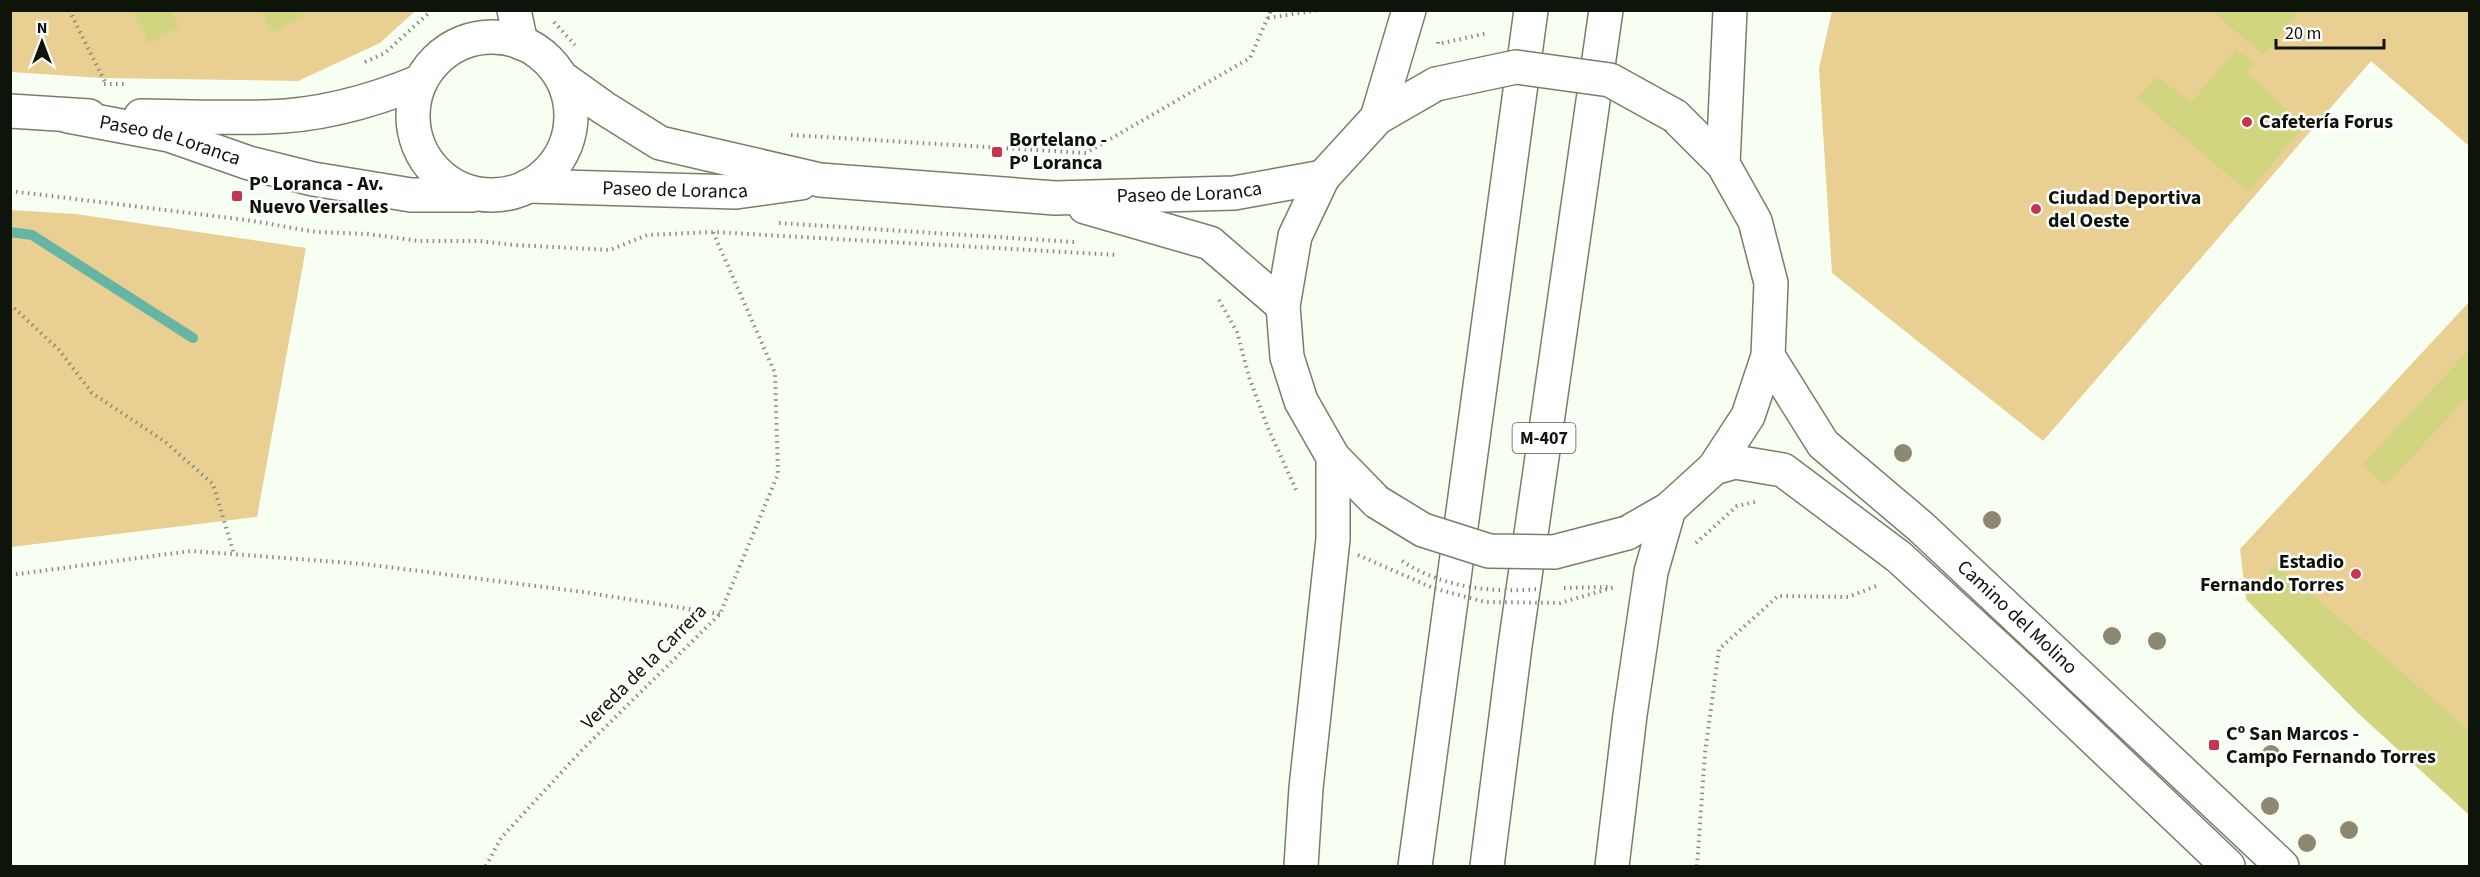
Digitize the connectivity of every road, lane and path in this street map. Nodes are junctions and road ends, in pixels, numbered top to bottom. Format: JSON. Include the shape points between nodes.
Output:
{"nodes":[{"id":1,"x":69,"y":10,"type":"edge"},
{"id":2,"x":432,"y":10,"type":"edge"},
{"id":3,"x":514,"y":10,"type":"edge"},
{"id":4,"x":1271,"y":10,"type":"edge"},
{"id":5,"x":1319,"y":10,"type":"edge"},
{"id":6,"x":1409,"y":10,"type":"edge"},
{"id":7,"x":1531,"y":10,"type":"edge"},
{"id":8,"x":1606,"y":10,"type":"edge"},
{"id":9,"x":1730,"y":10,"type":"edge"},
{"id":10,"x":1268,"y":18,"type":"junction"},
{"id":11,"x":1440,"y":33,"type":"dead end"},
{"id":12,"x":1488,"y":33,"type":"dead end"},
{"id":13,"x":521,"y":43,"type":"junction"},
{"id":14,"x":356,"y":66,"type":"dead end"},
{"id":15,"x":562,"y":78,"type":"junction"},
{"id":16,"x":421,"y":81,"type":"junction"},
{"id":17,"x":94,"y":83,"type":"dead end"},
{"id":18,"x":106,"y":84,"type":"junction"},
{"id":19,"x":129,"y":85,"type":"dead end"},
{"id":20,"x":10,"y":111,"type":"edge"},
{"id":21,"x":68,"y":116,"type":"junction"},
{"id":22,"x":1377,"y":118,"type":"junction"},
{"id":23,"x":783,"y":134,"type":"dead end"},
{"id":24,"x":1723,"y":164,"type":"junction"},
{"id":25,"x":1323,"y":177,"type":"junction"},
{"id":26,"x":820,"y":180,"type":"junction"},
{"id":27,"x":528,"y":186,"type":"junction"},
{"id":28,"x":10,"y":191,"type":"edge"},
{"id":29,"x":736,"y":192,"type":"junction"},
{"id":30,"x":483,"y":195,"type":"junction"},
{"id":31,"x":1055,"y":198,"type":"junction"},
{"id":32,"x":768,"y":223,"type":"dead end"},
{"id":33,"x":713,"y":232,"type":"junction"},
{"id":34,"x":1076,"y":242,"type":"dead end"},
{"id":35,"x":1122,"y":256,"type":"dead end"},
{"id":36,"x":1212,"y":295,"type":"dead end"},
{"id":37,"x":10,"y":304,"type":"edge"},
{"id":38,"x":1283,"y":306,"type":"junction"},
{"id":39,"x":1768,"y":356,"type":"junction"},
{"id":40,"x":1333,"y":457,"type":"junction"},
{"id":41,"x":1714,"y":468,"type":"junction"},
{"id":42,"x":1300,"y":496,"type":"dead end"},
{"id":43,"x":1669,"y":509,"type":"junction"},
{"id":44,"x":1346,"y":547,"type":"junction"},
{"id":45,"x":234,"y":554,"type":"junction"},
{"id":46,"x":1899,"y":557,"type":"junction"},
{"id":47,"x":10,"y":575,"type":"edge"},
{"id":48,"x":1615,"y":587,"type":"dead end"},
{"id":49,"x":720,"y":614,"type":"junction"},
{"id":50,"x":486,"y":867,"type":"edge"},
{"id":51,"x":1301,"y":867,"type":"edge"},
{"id":52,"x":1415,"y":867,"type":"edge"},
{"id":53,"x":1487,"y":867,"type":"edge"},
{"id":54,"x":1612,"y":867,"type":"edge"},
{"id":55,"x":1697,"y":867,"type":"edge"},
{"id":56,"x":2228,"y":867,"type":"edge"},
{"id":57,"x":2282,"y":867,"type":"edge"}],
"edges":[{"from":1,"to":18,"type":"path"},
{"from":2,"to":14,"type":"path","via":[[385,53]]},
{"from":3,"to":13,"type":"main road"},
{"from":4,"to":10,"type":"path"},
{"from":5,"to":10,"type":"path"},
{"from":6,"to":22,"type":"main road"},
{"from":7,"to":52,"type":"main road"},
{"from":8,"to":53,"type":"main road","number":"M-407"},
{"from":9,"to":24,"type":"main road"},
{"from":10,"to":23,"type":"path","via":[[1250,58],[1086,153]]},
{"from":11,"to":12,"type":"path","via":[[1438,44]]},
{"from":13,"to":15,"type":"main road","via":[[545,57]]},
{"from":13,"to":16,"type":"main road","via":[[505,38],[477,38],[452,47],[436,59]]},
{"from":15,"to":26,"type":"main road","name":"Paseo de Loranca","via":[[660,143]]},
{"from":15,"to":27,"type":"main road","via":[[571,107],[569,134],[549,171]]},
{"from":16,"to":21,"type":"main road","name":"Paseo de Loranca","via":[[348,106],[267,117]]},
{"from":16,"to":30,"type":"main road","via":[[413,108],[413,129],[422,155],[456,187]]},
{"from":17,"to":18,"type":"path"},
{"from":18,"to":19,"type":"path"},
{"from":20,"to":21,"type":"main road","name":"Paseo de Loranca"},
{"from":21,"to":30,"type":"main road","name":"Paseo de Loranca","via":[[169,135],[249,163],[313,179],[411,195]]},
{"from":22,"to":24,"type":"main road","bridge":true,"via":[[1436,84],[1516,66],[1610,80],[1675,116]]},
{"from":22,"to":25,"type":"main road"},
{"from":24,"to":39,"type":"main road","via":[[1755,221],[1771,284]]},
{"from":25,"to":31,"type":"main road","name":"Paseo de Loranca","via":[[1234,193]]},
{"from":25,"to":38,"type":"main road","via":[[1295,236]]},
{"from":26,"to":29,"type":"main road","name":"Paseo de Loranca"},
{"from":26,"to":31,"type":"main road","name":"Paseo de Loranca"},
{"from":27,"to":29,"type":"main road","name":"Paseo de Loranca"},
{"from":27,"to":30,"type":"main road","via":[[510,193]]},
{"from":28,"to":33,"type":"path","via":[[316,232],[419,241],[610,249],[647,235]]},
{"from":29,"to":33,"type":"path"},
{"from":31,"to":38,"type":"main road","name":"Paseo de Loranca","via":[[1210,243]]},
{"from":32,"to":34,"type":"path"},
{"from":33,"to":35,"type":"path"},
{"from":33,"to":49,"type":"path","name":"Vereda de la Carrera","via":[[775,373],[777,474]]},
{"from":36,"to":42,"type":"path","via":[[1220,301],[1237,332],[1264,418]]},
{"from":37,"to":45,"type":"path","via":[[59,350],[92,393],[164,441],[213,484]]},
{"from":38,"to":40,"type":"main road","via":[[1287,357],[1301,401]]},
{"from":39,"to":41,"type":"main road","via":[[1748,416]]},
{"from":39,"to":57,"type":"main road","name":"Camino del Molino","via":[[1823,444],[1920,527]]},
{"from":40,"to":43,"type":"main road","bridge":true,"via":[[1377,502],[1422,530],[1489,550],[1554,552],[1627,533]]},
{"from":40,"to":44,"type":"main road"},
{"from":41,"to":43,"type":"main road"},
{"from":41,"to":46,"type":"main road","name":"Camino del Molino","via":[[1735,462],[1783,470]]},
{"from":43,"to":54,"type":"main road","via":[[1651,572]]},
{"from":44,"to":48,"type":"path","bridge":true,"via":[[1432,588],[1485,602],[1560,603]]},
{"from":44,"to":51,"type":"main road","via":[[1306,788]]},
{"from":45,"to":47,"type":"path","via":[[191,550]]},
{"from":45,"to":49,"type":"path","via":[[364,564]]},
{"from":46,"to":55,"type":"path","via":[[1885,582],[1848,597],[1778,596],[1719,649],[1705,753]]},
{"from":46,"to":56,"type":"main road","name":"Camino del Molino"},
{"from":49,"to":50,"type":"path","name":"Vereda de la Carrera","via":[[574,758],[501,838]]}]}
